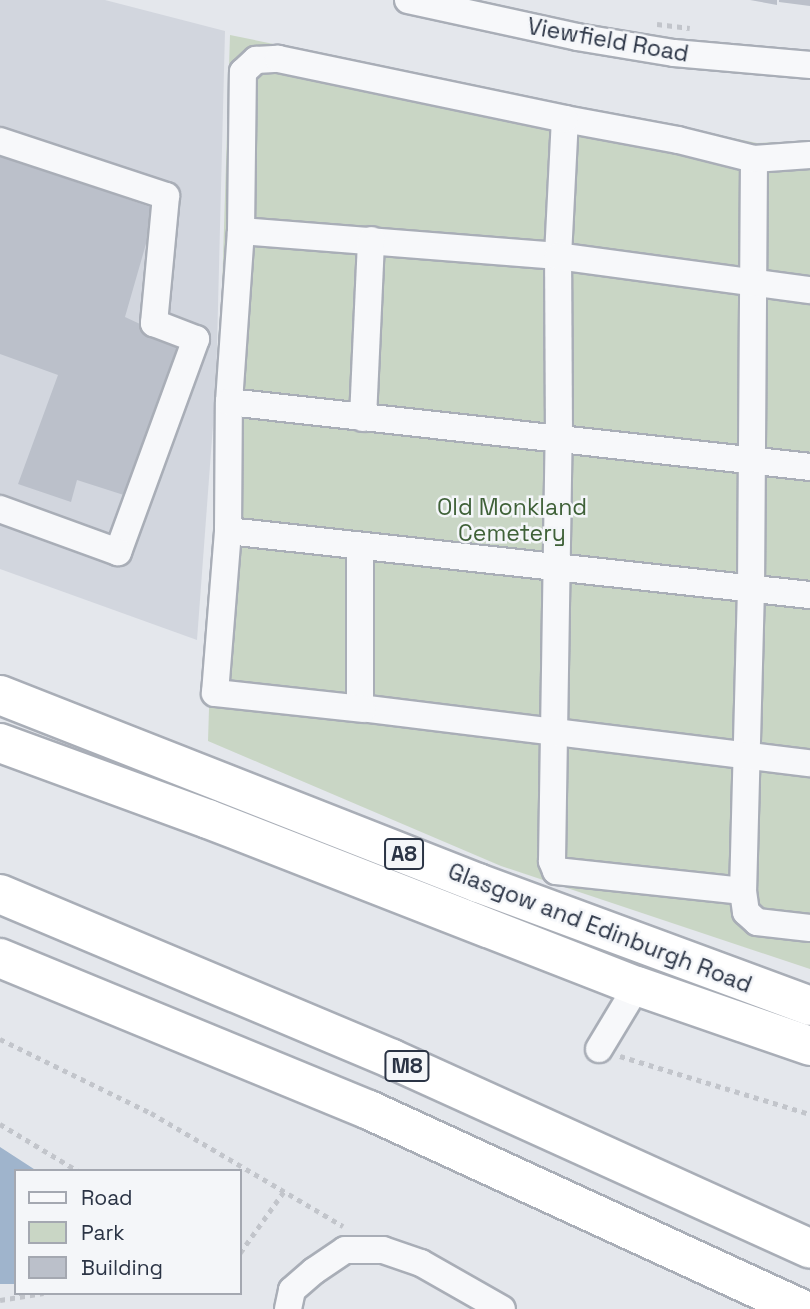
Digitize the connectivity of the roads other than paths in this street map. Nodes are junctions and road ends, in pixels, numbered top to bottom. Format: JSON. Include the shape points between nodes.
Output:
{"nodes":[{"id":1,"x":408,"y":0,"type":"edge"},
{"id":2,"x":810,"y":65,"type":"edge"},
{"id":3,"x":565,"y":119,"type":"junction"},
{"id":4,"x":0,"y":141,"type":"edge"},
{"id":5,"x":810,"y":155,"type":"edge"},
{"id":6,"x":754,"y":159,"type":"junction"},
{"id":7,"x":241,"y":231,"type":"junction"},
{"id":8,"x":371,"y":240,"type":"junction"},
{"id":9,"x":558,"y":256,"type":"junction"},
{"id":10,"x":752,"y":284,"type":"junction"},
{"id":11,"x":810,"y":290,"type":"edge"},
{"id":12,"x":229,"y":402,"type":"junction"},
{"id":13,"x":363,"y":418,"type":"junction"},
{"id":14,"x":559,"y":438,"type":"junction"},
{"id":15,"x":751,"y":460,"type":"junction"},
{"id":16,"x":810,"y":467,"type":"edge"},
{"id":17,"x":0,"y":509,"type":"edge"},
{"id":18,"x":228,"y":531,"type":"junction"},
{"id":19,"x":360,"y":546,"type":"junction"},
{"id":20,"x":556,"y":567,"type":"junction"},
{"id":21,"x":751,"y":587,"type":"junction"},
{"id":22,"x":810,"y":595,"type":"edge"},
{"id":23,"x":0,"y":695,"type":"edge"},
{"id":24,"x":363,"y":709,"type":"junction"},
{"id":25,"x":555,"y":732,"type":"junction"},
{"id":26,"x":0,"y":743,"type":"edge"},
{"id":27,"x":746,"y":754,"type":"junction"},
{"id":28,"x":810,"y":763,"type":"edge"},
{"id":29,"x":743,"y":891,"type":"junction"},
{"id":30,"x":0,"y":894,"type":"edge"},
{"id":31,"x":810,"y":929,"type":"edge"},
{"id":32,"x":0,"y":958,"type":"edge"},
{"id":33,"x":637,"y":986,"type":"junction"},
{"id":34,"x":810,"y":1006,"type":"edge"},
{"id":35,"x":810,"y":1046,"type":"edge"},
{"id":36,"x":599,"y":1049,"type":"road end"},
{"id":37,"x":810,"y":1249,"type":"edge"},
{"id":38,"x":288,"y":1309,"type":"edge"},
{"id":39,"x":502,"y":1309,"type":"edge"},
{"id":40,"x":801,"y":1309,"type":"edge"}],
"edges":[{"from":1,"to":2,"type":"street","name":"Viewfield Road","via":[[662,51]]},
{"from":3,"to":6,"type":"street"},
{"from":3,"to":7,"type":"street","via":[[278,59],[256,60],[243,72]]},
{"from":3,"to":9,"type":"street"},
{"from":4,"to":17,"type":"street","via":[[166,196],[154,323],[196,339],[118,552]]},
{"from":5,"to":6,"type":"street"},
{"from":6,"to":10,"type":"street"},
{"from":7,"to":8,"type":"street"},
{"from":7,"to":12,"type":"street"},
{"from":8,"to":9,"type":"street"},
{"from":8,"to":13,"type":"street"},
{"from":9,"to":10,"type":"street"},
{"from":9,"to":14,"type":"street"},
{"from":10,"to":11,"type":"street"},
{"from":10,"to":15,"type":"street"},
{"from":12,"to":13,"type":"street"},
{"from":12,"to":18,"type":"street"},
{"from":13,"to":14,"type":"street"},
{"from":14,"to":15,"type":"street"},
{"from":14,"to":20,"type":"street"},
{"from":15,"to":16,"type":"street"},
{"from":15,"to":21,"type":"street"},
{"from":18,"to":19,"type":"street"},
{"from":18,"to":24,"type":"street","via":[[215,693]]},
{"from":19,"to":20,"type":"street"},
{"from":19,"to":24,"type":"street"},
{"from":20,"to":21,"type":"street"},
{"from":20,"to":25,"type":"street"},
{"from":21,"to":22,"type":"street"},
{"from":21,"to":27,"type":"street"},
{"from":23,"to":34,"type":"highway","name":"Glasgow and Edinburgh Road","number":"A8","via":[[478,883]]},
{"from":24,"to":25,"type":"street"},
{"from":25,"to":27,"type":"street"},
{"from":25,"to":29,"type":"street","via":[[552,861],[556,871]]},
{"from":26,"to":33,"type":"highway","name":"Glasgow and Edinburgh Road","number":"A8"},
{"from":27,"to":28,"type":"street"},
{"from":27,"to":29,"type":"street"},
{"from":29,"to":31,"type":"street","via":[[746,912],[757,922]]},
{"from":30,"to":37,"type":"highway","number":"M8","via":[[392,1059]]},
{"from":32,"to":40,"type":"highway","number":"M8","via":[[369,1110]]},
{"from":33,"to":35,"type":"highway","name":"Glasgow and Edinburgh Road","number":"A8"},
{"from":33,"to":36,"type":"street"},
{"from":38,"to":39,"type":"street","via":[[292,1290],[345,1251],[383,1250],[421,1263]]}]}
